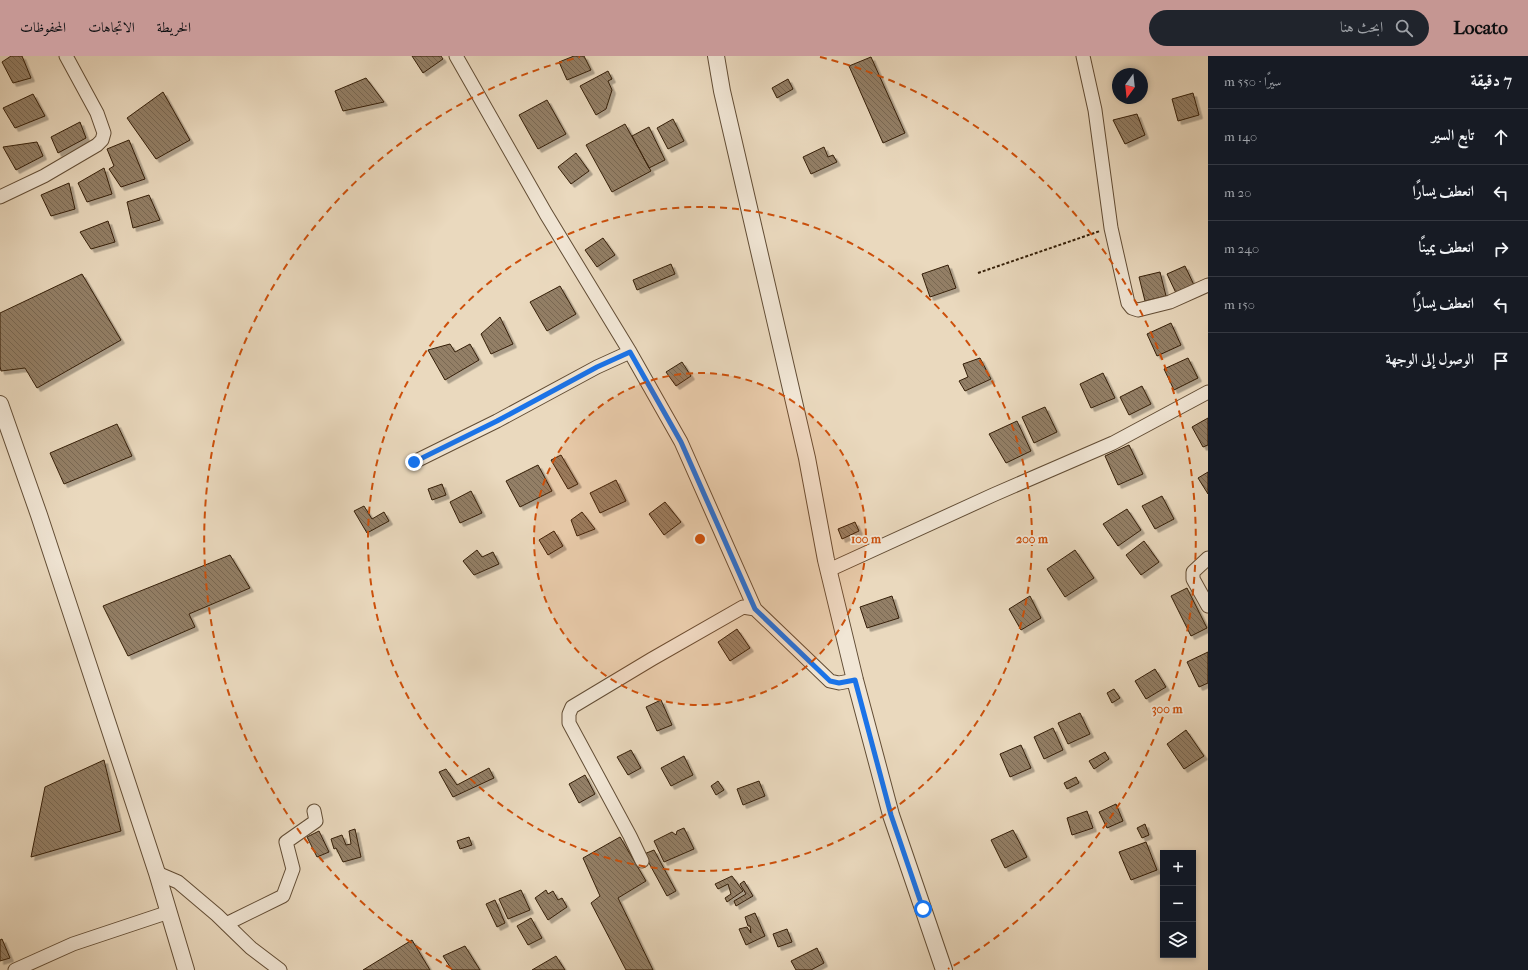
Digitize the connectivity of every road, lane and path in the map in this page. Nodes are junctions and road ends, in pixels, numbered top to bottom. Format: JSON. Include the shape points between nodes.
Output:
{"nodes":[{"id":1,"x":66,"y":56,"type":"edge"},
{"id":2,"x":456,"y":56,"type":"edge"},
{"id":3,"x":716,"y":56,"type":"edge"},
{"id":4,"x":1083,"y":56,"type":"edge"},
{"id":5,"x":0,"y":197,"type":"edge"},
{"id":6,"x":1111,"y":228,"type":"junction"},
{"id":7,"x":978,"y":273,"type":"dead end"},
{"id":8,"x":1208,"y":285,"type":"edge"},
{"id":9,"x":630,"y":352,"type":"junction"},
{"id":10,"x":1208,"y":392,"type":"edge"},
{"id":11,"x":0,"y":404,"type":"edge"},
{"id":12,"x":414,"y":462,"type":"dead end"},
{"id":13,"x":1208,"y":558,"type":"edge"},
{"id":14,"x":829,"y":570,"type":"junction"},
{"id":15,"x":1208,"y":606,"type":"edge"},
{"id":16,"x":755,"y":609,"type":"junction"},
{"id":17,"x":855,"y":680,"type":"junction"},
{"id":18,"x":314,"y":811,"type":"dead end"},
{"id":19,"x":642,"y":861,"type":"dead end"},
{"id":20,"x":156,"y":873,"type":"junction"},
{"id":21,"x":169,"y":912,"type":"junction"},
{"id":22,"x":226,"y":924,"type":"junction"},
{"id":23,"x":15,"y":970,"type":"edge"},
{"id":24,"x":186,"y":970,"type":"edge"},
{"id":25,"x":280,"y":970,"type":"edge"},
{"id":26,"x":944,"y":970,"type":"edge"}],
"edges":[{"from":1,"to":5,"type":"street","via":[[97,113],[104,133],[102,140],[44,176]]},
{"from":2,"to":9,"type":"street","via":[[542,207]]},
{"from":3,"to":14,"type":"street","via":[[807,458]]},
{"from":4,"to":6,"type":"street","via":[[1095,110]]},
{"from":6,"to":7,"type":"path","via":[[1086,234]]},
{"from":6,"to":8,"type":"street","via":[[1128,303],[1132,308],[1138,310],[1170,302]]},
{"from":9,"to":12,"type":"street"},
{"from":9,"to":16,"type":"street","via":[[681,442]]},
{"from":10,"to":14,"type":"street","via":[[1113,443]]},
{"from":11,"to":20,"type":"street"},
{"from":13,"to":15,"type":"street","via":[[1193,572],[1194,580]]},
{"from":14,"to":17,"type":"street"},
{"from":16,"to":17,"type":"street","via":[[830,681],[839,683]]},
{"from":16,"to":19,"type":"street","via":[[743,607],[572,707],[569,723]]},
{"from":17,"to":26,"type":"street","via":[[891,815]]},
{"from":18,"to":22,"type":"street","via":[[316,821],[286,842],[293,869],[283,896]]},
{"from":20,"to":21,"type":"street"},
{"from":20,"to":22,"type":"street","via":[[178,882]]},
{"from":21,"to":23,"type":"street","via":[[73,944]]},
{"from":21,"to":24,"type":"street"},
{"from":22,"to":25,"type":"street","via":[[251,948]]}]}
